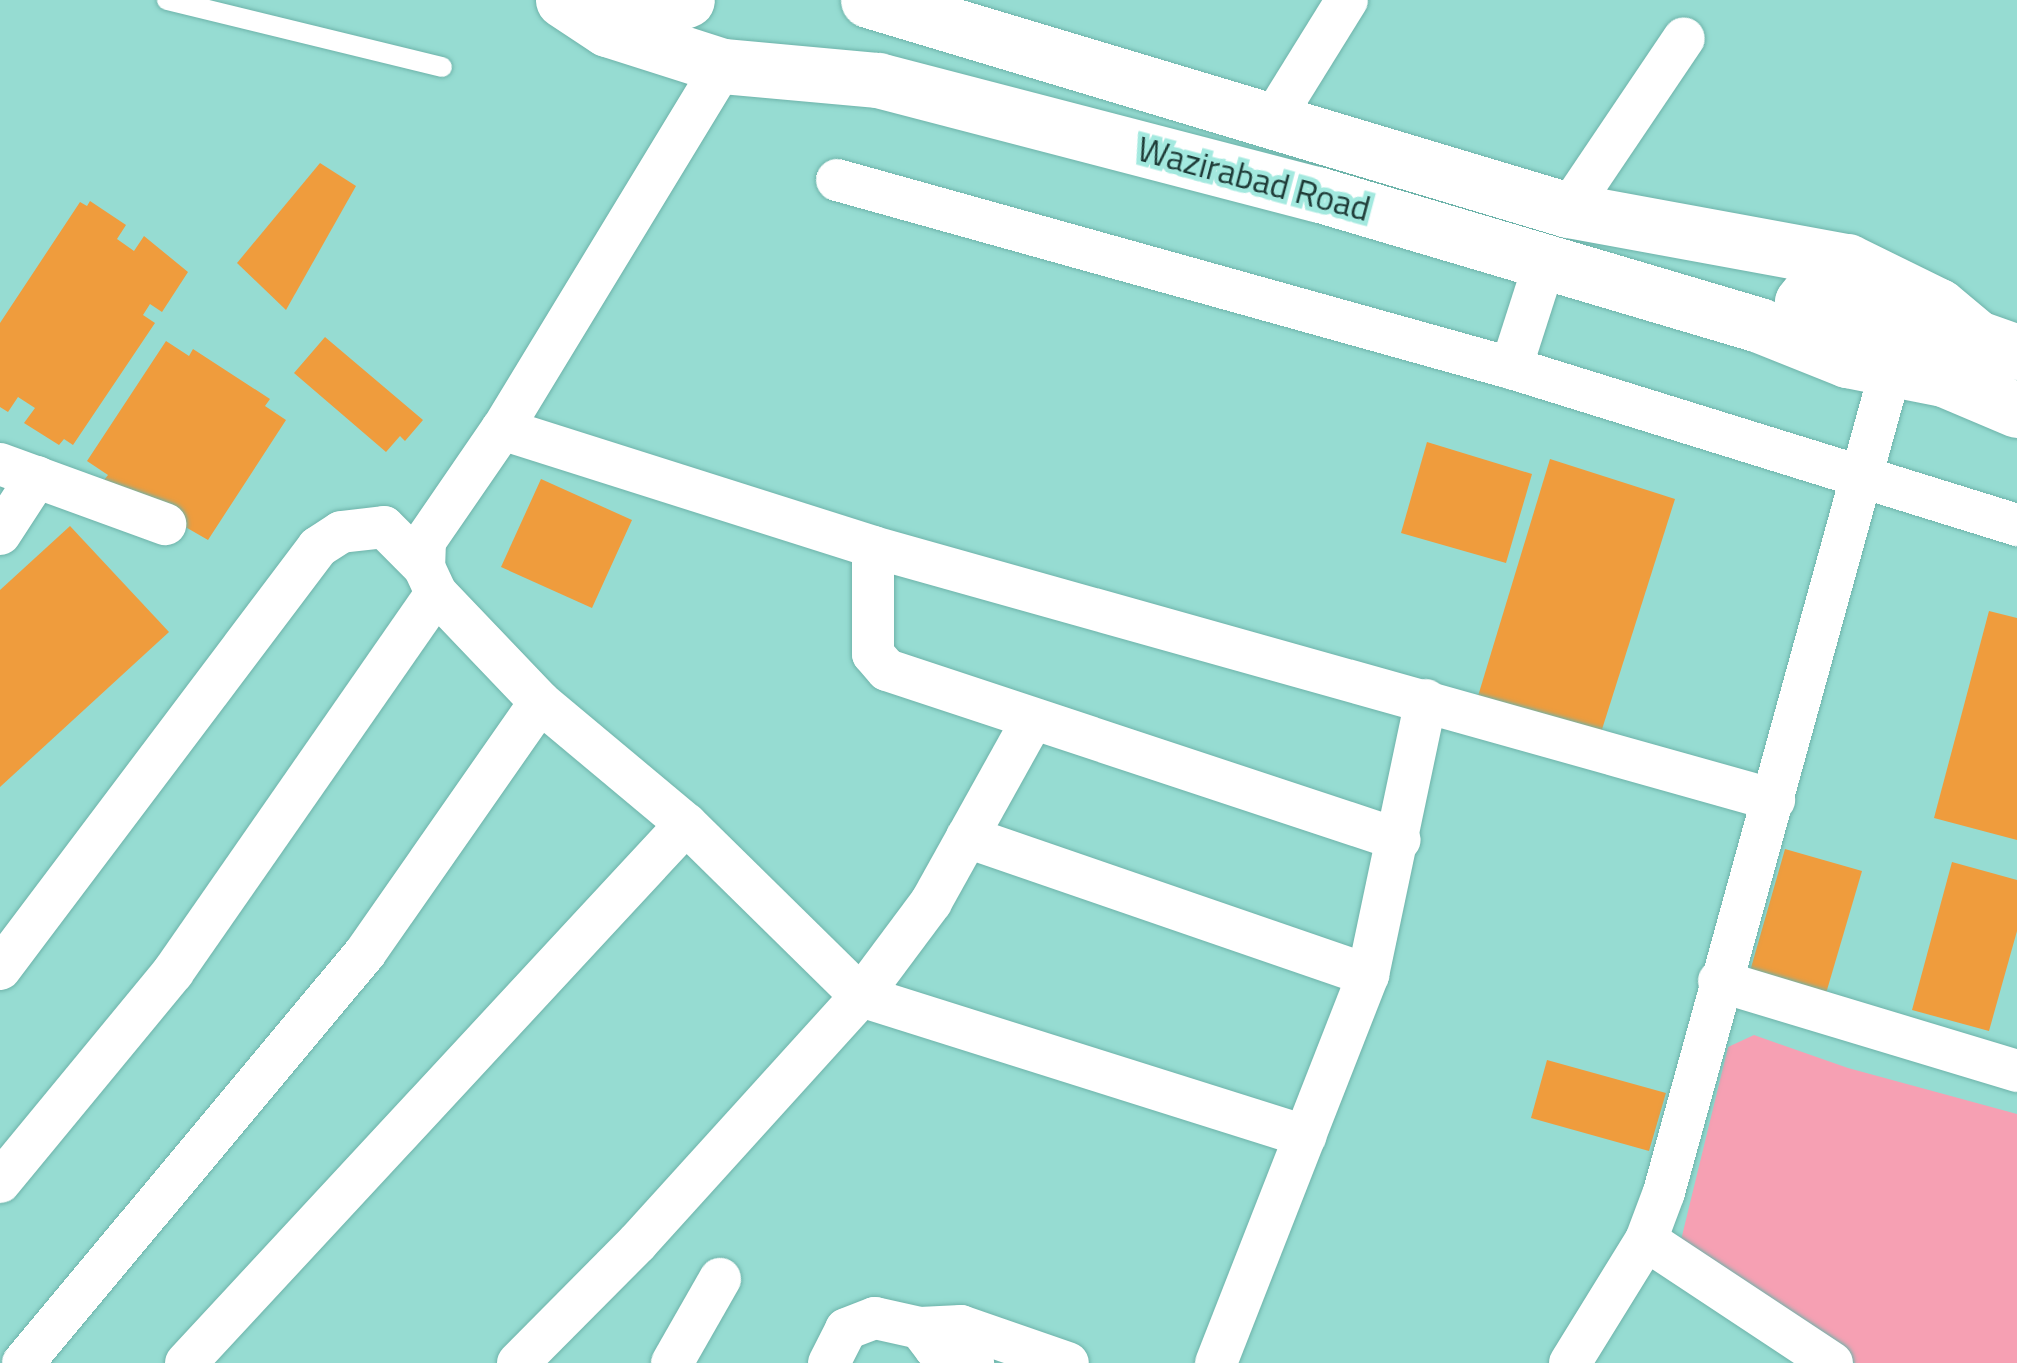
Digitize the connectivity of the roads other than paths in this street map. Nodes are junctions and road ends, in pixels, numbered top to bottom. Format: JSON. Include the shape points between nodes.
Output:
{"nodes":[{"id":1,"x":167,"y":0,"type":"edge"},
{"id":2,"x":563,"y":0,"type":"edge"},
{"id":3,"x":600,"y":0,"type":"edge"},
{"id":4,"x":686,"y":0,"type":"edge"},
{"id":5,"x":868,"y":0,"type":"edge"},
{"id":6,"x":1347,"y":0,"type":"edge"},
{"id":7,"x":1684,"y":38,"type":"dead end"},
{"id":8,"x":723,"y":66,"type":"junction"},
{"id":9,"x":442,"y":67,"type":"dead end"},
{"id":10,"x":1270,"y":124,"type":"junction"},
{"id":11,"x":836,"y":180,"type":"dead end"},
{"id":12,"x":1568,"y":210,"type":"junction"},
{"id":13,"x":1545,"y":262,"type":"junction"},
{"id":14,"x":1997,"y":344,"type":"edge"},
{"id":15,"x":1512,"y":368,"type":"junction"},
{"id":16,"x":1917,"y":374,"type":"junction"},
{"id":17,"x":2017,"y":410,"type":"edge"},
{"id":18,"x":502,"y":429,"type":"junction"},
{"id":19,"x":19,"y":470,"type":"edge"},
{"id":20,"x":1858,"y":471,"type":"junction"},
{"id":21,"x":164,"y":524,"type":"dead end"},
{"id":22,"x":2017,"y":524,"type":"edge"},
{"id":23,"x":0,"y":534,"type":"edge"},
{"id":24,"x":873,"y":547,"type":"junction"},
{"id":25,"x":430,"y":580,"type":"junction"},
{"id":26,"x":1426,"y":700,"type":"junction"},
{"id":27,"x":540,"y":702,"type":"junction"},
{"id":28,"x":1031,"y":722,"type":"junction"},
{"id":29,"x":1774,"y":800,"type":"junction"},
{"id":30,"x":686,"y":824,"type":"junction"},
{"id":31,"x":967,"y":837,"type":"junction"},
{"id":32,"x":1400,"y":840,"type":"junction"},
{"id":33,"x":0,"y":969,"type":"edge"},
{"id":34,"x":1368,"y":976,"type":"junction"},
{"id":35,"x":1720,"y":981,"type":"junction"},
{"id":36,"x":861,"y":996,"type":"junction"},
{"id":37,"x":2017,"y":1071,"type":"edge"},
{"id":38,"x":1306,"y":1136,"type":"junction"},
{"id":39,"x":0,"y":1182,"type":"edge"},
{"id":40,"x":1646,"y":1240,"type":"junction"},
{"id":41,"x":720,"y":1279,"type":"dead end"},
{"id":42,"x":920,"y":1328,"type":"junction"},
{"id":43,"x":23,"y":1363,"type":"edge"},
{"id":44,"x":186,"y":1363,"type":"edge"},
{"id":45,"x":518,"y":1363,"type":"edge"},
{"id":46,"x":672,"y":1363,"type":"edge"},
{"id":47,"x":829,"y":1363,"type":"edge"},
{"id":48,"x":973,"y":1363,"type":"edge"},
{"id":49,"x":1068,"y":1363,"type":"edge"},
{"id":50,"x":1216,"y":1363,"type":"edge"},
{"id":51,"x":1570,"y":1363,"type":"edge"},
{"id":52,"x":1832,"y":1363,"type":"edge"}],
"edges":[{"from":1,"to":9,"type":"lane"},
{"from":2,"to":8,"type":"highway","name":"Wazirabad Road","via":[[607,28]]},
{"from":3,"to":4,"type":"highway","via":[[665,6]]},
{"from":5,"to":10,"type":"highway","name":"Wazirabad Road"},
{"from":6,"to":10,"type":"street"},
{"from":7,"to":12,"type":"street"},
{"from":8,"to":13,"type":"highway","name":"Wazirabad Road","via":[[878,80],[1317,194]]},
{"from":8,"to":18,"type":"street"},
{"from":10,"to":12,"type":"highway","name":"Wazirabad Road"},
{"from":11,"to":15,"type":"street"},
{"from":12,"to":14,"type":"highway","name":"Wazirabad Road","via":[[1846,262],[1939,306]]},
{"from":13,"to":15,"type":"street"},
{"from":13,"to":16,"type":"highway","name":"Wazirabad Road"},
{"from":14,"to":16,"type":"highway","name":"Wazirabad Road","via":[[1838,289],[1813,288],[1802,302],[1808,318]]},
{"from":15,"to":20,"type":"street"},
{"from":16,"to":17,"type":"highway","name":"Wazirabad Road"},
{"from":16,"to":20,"type":"street"},
{"from":18,"to":24,"type":"street"},
{"from":18,"to":25,"type":"street","via":[[425,541]]},
{"from":19,"to":21,"type":"street"},
{"from":19,"to":23,"type":"street"},
{"from":20,"to":22,"type":"street"},
{"from":20,"to":29,"type":"street"},
{"from":24,"to":26,"type":"street"},
{"from":24,"to":28,"type":"street","via":[[873,654],[887,670]]},
{"from":25,"to":27,"type":"street"},
{"from":25,"to":33,"type":"street","via":[[384,527],[341,532],[318,547]]},
{"from":25,"to":39,"type":"street","via":[[173,972]]},
{"from":26,"to":29,"type":"street"},
{"from":26,"to":32,"type":"street"},
{"from":27,"to":30,"type":"street"},
{"from":27,"to":43,"type":"street","via":[[365,954]]},
{"from":28,"to":31,"type":"street"},
{"from":28,"to":32,"type":"street"},
{"from":29,"to":35,"type":"street"},
{"from":30,"to":36,"type":"street"},
{"from":30,"to":44,"type":"street"},
{"from":31,"to":34,"type":"street"},
{"from":31,"to":36,"type":"street","via":[[932,902]]},
{"from":32,"to":34,"type":"street"},
{"from":34,"to":38,"type":"street"},
{"from":35,"to":37,"type":"street"},
{"from":35,"to":40,"type":"street"},
{"from":36,"to":38,"type":"street"},
{"from":36,"to":45,"type":"street","via":[[638,1242]]},
{"from":38,"to":50,"type":"street"},
{"from":40,"to":51,"type":"street"},
{"from":40,"to":52,"type":"street"},
{"from":41,"to":46,"type":"street"},
{"from":42,"to":47,"type":"street","via":[[864,1319],[846,1329]]},
{"from":42,"to":48,"type":"street","via":[[935,1348]]},
{"from":42,"to":49,"type":"street","via":[[960,1326]]}]}
